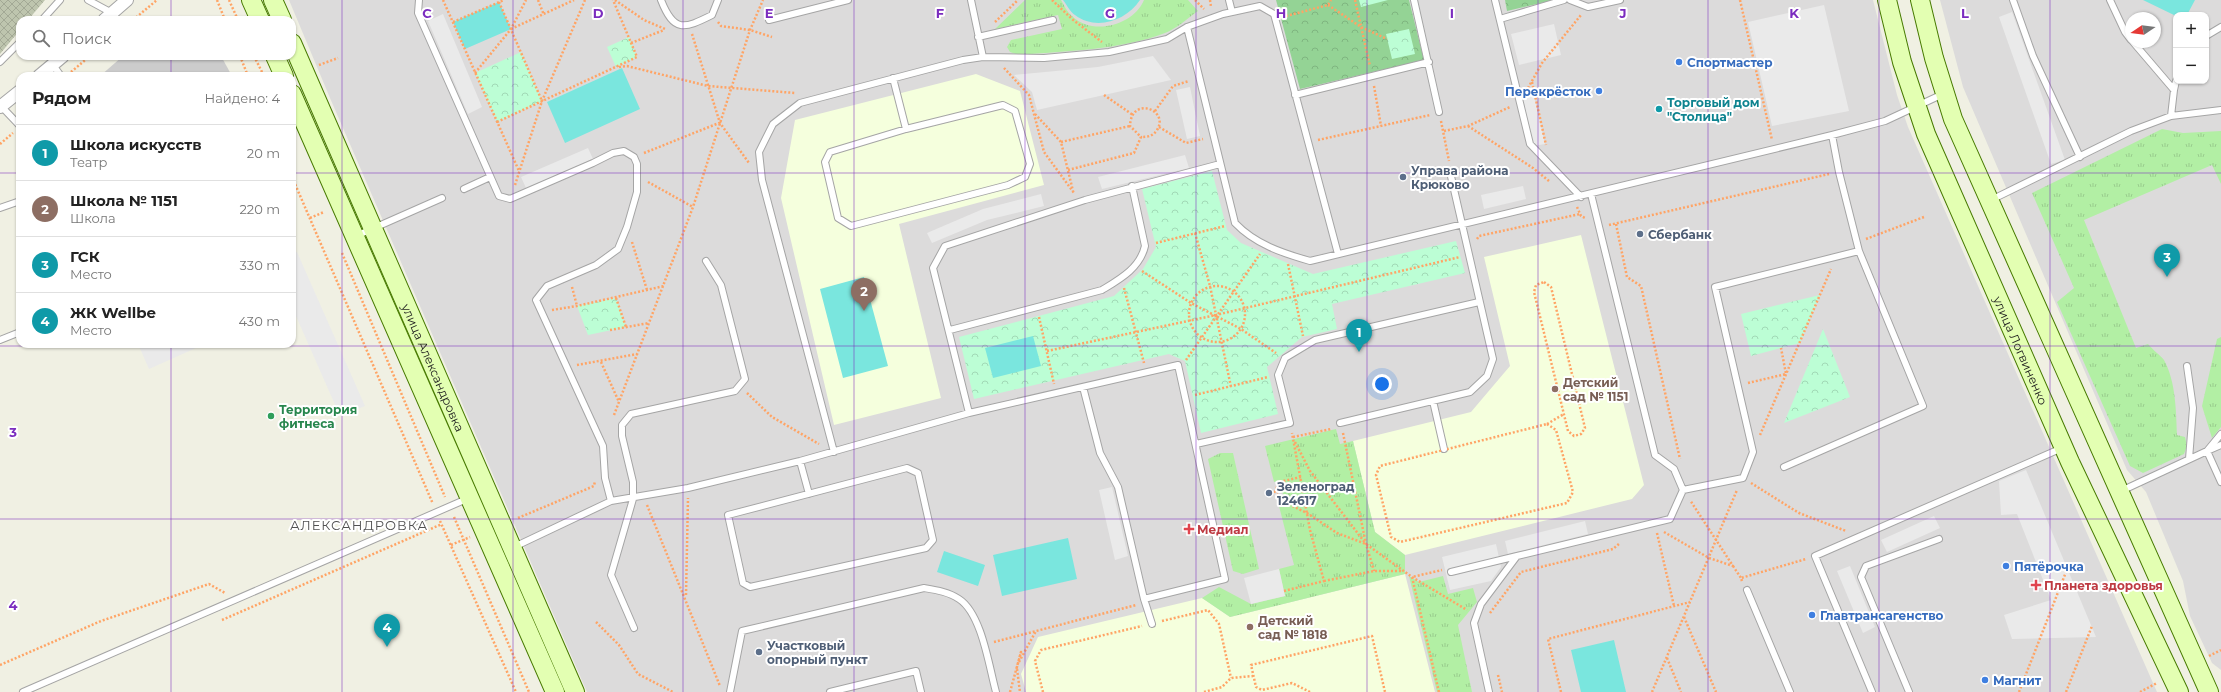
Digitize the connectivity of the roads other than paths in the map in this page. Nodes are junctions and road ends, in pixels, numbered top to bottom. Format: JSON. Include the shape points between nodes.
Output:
{"nodes":[{"id":1,"x":60,"y":0,"type":"edge"},
{"id":2,"x":88,"y":0,"type":"edge"},
{"id":3,"x":127,"y":0,"type":"edge"},
{"id":4,"x":251,"y":0,"type":"edge"},
{"id":5,"x":273,"y":0,"type":"edge"},
{"id":6,"x":419,"y":0,"type":"edge"},
{"id":7,"x":661,"y":0,"type":"edge"},
{"id":8,"x":718,"y":0,"type":"edge"},
{"id":9,"x":848,"y":0,"type":"edge"},
{"id":10,"x":971,"y":0,"type":"edge"},
{"id":11,"x":1229,"y":0,"type":"edge"},
{"id":12,"x":1414,"y":0,"type":"edge"},
{"id":13,"x":1495,"y":0,"type":"edge"},
{"id":14,"x":1564,"y":0,"type":"edge"},
{"id":15,"x":1570,"y":0,"type":"edge"},
{"id":16,"x":1620,"y":0,"type":"edge"},
{"id":17,"x":1887,"y":0,"type":"edge"},
{"id":18,"x":1920,"y":0,"type":"edge"},
{"id":19,"x":2013,"y":0,"type":"edge"},
{"id":20,"x":2110,"y":0,"type":"edge"},
{"id":21,"x":1232,"y":12,"type":"junction"},
{"id":22,"x":46,"y":16,"type":"edge"},
{"id":23,"x":107,"y":16,"type":"edge"},
{"id":24,"x":109,"y":16,"type":"edge"},
{"id":25,"x":258,"y":16,"type":"edge"},
{"id":26,"x":280,"y":16,"type":"edge"},
{"id":27,"x":1500,"y":18,"type":"junction"},
{"id":28,"x":769,"y":20,"type":"dead end"},
{"id":29,"x":1053,"y":20,"type":"dead end"},
{"id":30,"x":1187,"y":27,"type":"junction"},
{"id":31,"x":2221,"y":27,"type":"edge"},
{"id":32,"x":2125,"y":32,"type":"edge"},
{"id":33,"x":2209,"y":34,"type":"edge"},
{"id":34,"x":978,"y":37,"type":"junction"},
{"id":35,"x":16,"y":46,"type":"edge"},
{"id":36,"x":2138,"y":48,"type":"edge"},
{"id":37,"x":296,"y":52,"type":"edge"},
{"id":38,"x":983,"y":57,"type":"junction"},
{"id":39,"x":58,"y":60,"type":"edge"},
{"id":40,"x":277,"y":60,"type":"edge"},
{"id":41,"x":0,"y":62,"type":"edge"},
{"id":42,"x":1429,"y":62,"type":"junction"},
{"id":43,"x":52,"y":65,"type":"junction"},
{"id":44,"x":44,"y":72,"type":"edge"},
{"id":45,"x":58,"y":72,"type":"edge"},
{"id":46,"x":282,"y":72,"type":"edge"},
{"id":47,"x":894,"y":78,"type":"junction"},
{"id":48,"x":2175,"y":84,"type":"edge"},
{"id":49,"x":2174,"y":90,"type":"junction"},
{"id":50,"x":1944,"y":93,"type":"junction"},
{"id":51,"x":16,"y":94,"type":"edge"},
{"id":52,"x":1295,"y":95,"type":"junction"},
{"id":53,"x":296,"y":103,"type":"edge"},
{"id":54,"x":1,"y":106,"type":"edge"},
{"id":55,"x":1916,"y":107,"type":"junction"},
{"id":56,"x":2221,"y":110,"type":"edge"},
{"id":57,"x":1439,"y":112,"type":"road end"},
{"id":58,"x":2171,"y":116,"type":"junction"},
{"id":59,"x":16,"y":122,"type":"edge"},
{"id":60,"x":906,"y":129,"type":"junction"},
{"id":61,"x":1832,"y":135,"type":"junction"},
{"id":62,"x":2080,"y":157,"type":"junction"},
{"id":63,"x":1220,"y":164,"type":"junction"},
{"id":64,"x":1450,"y":172,"type":"road end"},
{"id":65,"x":490,"y":177,"type":"junction"},
{"id":66,"x":1132,"y":186,"type":"junction"},
{"id":67,"x":464,"y":188,"type":"dead end"},
{"id":68,"x":1591,"y":194,"type":"junction"},
{"id":69,"x":1581,"y":197,"type":"junction"},
{"id":70,"x":442,"y":198,"type":"dead end"},
{"id":71,"x":1988,"y":201,"type":"junction"},
{"id":72,"x":16,"y":202,"type":"edge"},
{"id":73,"x":0,"y":208,"type":"edge"},
{"id":74,"x":1461,"y":225,"type":"junction"},
{"id":75,"x":373,"y":228,"type":"junction"},
{"id":76,"x":355,"y":236,"type":"junction"},
{"id":77,"x":1859,"y":251,"type":"junction"},
{"id":78,"x":1338,"y":254,"type":"junction"},
{"id":79,"x":706,"y":261,"type":"dead end"},
{"id":80,"x":1479,"y":302,"type":"junction"},
{"id":81,"x":950,"y":330,"type":"junction"},
{"id":82,"x":16,"y":334,"type":"edge"},
{"id":83,"x":0,"y":340,"type":"edge"},
{"id":84,"x":2186,"y":366,"type":"dead end"},
{"id":85,"x":1083,"y":387,"type":"junction"},
{"id":86,"x":1433,"y":401,"type":"junction"},
{"id":87,"x":969,"y":413,"type":"junction"},
{"id":88,"x":1341,"y":425,"type":"road end"},
{"id":89,"x":2221,"y":434,"type":"edge"},
{"id":90,"x":1196,"y":444,"type":"junction"},
{"id":91,"x":2221,"y":445,"type":"edge"},
{"id":92,"x":2064,"y":447,"type":"junction"},
{"id":93,"x":1444,"y":449,"type":"road end"},
{"id":94,"x":2207,"y":451,"type":"junction"},
{"id":95,"x":834,"y":452,"type":"junction"},
{"id":96,"x":2189,"y":459,"type":"junction"},
{"id":97,"x":800,"y":461,"type":"junction"},
{"id":98,"x":1784,"y":468,"type":"dead end"},
{"id":99,"x":2221,"y":482,"type":"edge"},
{"id":100,"x":1683,"y":490,"type":"junction"},
{"id":101,"x":2119,"y":492,"type":"junction"},
{"id":102,"x":809,"y":494,"type":"junction"},
{"id":103,"x":470,"y":497,"type":"junction"},
{"id":104,"x":633,"y":498,"type":"junction"},
{"id":105,"x":611,"y":502,"type":"junction"},
{"id":106,"x":1939,"y":539,"type":"dead end"},
{"id":107,"x":512,"y":548,"type":"junction"},
{"id":108,"x":1517,"y":556,"type":"junction"},
{"id":109,"x":1450,"y":572,"type":"road end"},
{"id":110,"x":1748,"y":590,"type":"road end"},
{"id":111,"x":1144,"y":598,"type":"junction"},
{"id":112,"x":1152,"y":624,"type":"road end"},
{"id":113,"x":634,"y":628,"type":"dead end"},
{"id":114,"x":2198,"y":669,"type":"junction"},
{"id":115,"x":2221,"y":685,"type":"edge"},
{"id":116,"x":2176,"y":689,"type":"edge"},
{"id":117,"x":23,"y":692,"type":"edge"},
{"id":118,"x":555,"y":692,"type":"edge"},
{"id":119,"x":576,"y":692,"type":"edge"},
{"id":120,"x":730,"y":692,"type":"edge"},
{"id":121,"x":830,"y":692,"type":"edge"},
{"id":122,"x":922,"y":692,"type":"edge"},
{"id":123,"x":996,"y":692,"type":"edge"},
{"id":124,"x":1489,"y":692,"type":"edge"},
{"id":125,"x":1790,"y":692,"type":"edge"},
{"id":126,"x":1872,"y":692,"type":"edge"},
{"id":127,"x":1909,"y":692,"type":"edge"},
{"id":128,"x":2209,"y":692,"type":"edge"}],
"edges":[{"from":1,"to":22,"type":"lane"},
{"from":2,"to":23,"type":"lane"},
{"from":3,"to":24,"type":"street"},
{"from":4,"to":25,"type":"main road"},
{"from":5,"to":26,"type":"main road"},
{"from":6,"to":65,"type":"lane","via":[[418,13]]},
{"from":7,"to":8,"type":"lane","via":[[667,15],[677,25],[689,26],[712,15]]},
{"from":9,"to":28,"type":"lane"},
{"from":10,"to":34,"type":"lane"},
{"from":11,"to":21,"type":"lane"},
{"from":12,"to":42,"type":"lane"},
{"from":13,"to":27,"type":"lane"},
{"from":14,"to":27,"type":"lane"},
{"from":15,"to":16,"type":"lane","via":[[1588,7]]},
{"from":17,"to":55,"type":"main road","name":"улица Логвиненко"},
{"from":18,"to":50,"type":"main road"},
{"from":19,"to":62,"type":"lane","via":[[2033,56]]},
{"from":20,"to":32,"type":"lane"},
{"from":21,"to":30,"type":"lane"},
{"from":21,"to":52,"type":"lane","via":[[1260,6],[1274,14]]},
{"from":27,"to":69,"type":"lane","via":[[1530,144]]},
{"from":29,"to":34,"type":"lane"},
{"from":30,"to":38,"type":"lane","via":[[1167,39],[1116,51],[1044,58]]},
{"from":30,"to":63,"type":"lane"},
{"from":31,"to":33,"type":"lane"},
{"from":34,"to":38,"type":"lane"},
{"from":35,"to":41,"type":"lane"},
{"from":36,"to":49,"type":"lane"},
{"from":37,"to":75,"type":"main road","name":"улица Александровка"},
{"from":38,"to":47,"type":"lane"},
{"from":39,"to":43,"type":"street"},
{"from":40,"to":46,"type":"main road"},
{"from":42,"to":52,"type":"lane"},
{"from":42,"to":57,"type":"lane"},
{"from":43,"to":44,"type":"street"},
{"from":43,"to":45,"type":"lane"},
{"from":47,"to":60,"type":"lane"},
{"from":47,"to":95,"type":"lane","via":[[800,103],[773,124],[759,152],[762,180]]},
{"from":48,"to":49,"type":"lane"},
{"from":49,"to":58,"type":"lane"},
{"from":50,"to":55,"type":"lane"},
{"from":50,"to":71,"type":"main road"},
{"from":51,"to":54,"type":"street"},
{"from":52,"to":78,"type":"lane"},
{"from":53,"to":76,"type":"main road","name":"улица Александровка"},
{"from":54,"to":59,"type":"lane"},
{"from":55,"to":61,"type":"lane","via":[[1885,121]]},
{"from":55,"to":92,"type":"main road","name":"улица Логвиненко"},
{"from":56,"to":58,"type":"lane"},
{"from":58,"to":62,"type":"lane","via":[[2131,130]]},
{"from":60,"to":60,"type":"lane","via":[[1003,105],[1015,111],[1030,164],[1025,177],[1008,185],[851,226],[838,218],[825,162],[830,152]]},
{"from":61,"to":68,"type":"lane"},
{"from":61,"to":77,"type":"lane"},
{"from":62,"to":71,"type":"lane"},
{"from":63,"to":66,"type":"lane"},
{"from":63,"to":78,"type":"lane","via":[[1235,223],[1242,231],[1267,246],[1310,261]]},
{"from":64,"to":74,"type":"lane"},
{"from":65,"to":67,"type":"lane"},
{"from":65,"to":105,"type":"lane","via":[[499,196],[510,199],[613,153],[624,151],[634,157],[638,176],[637,192],[618,249],[596,265],[547,286],[536,300],[603,446],[605,478]]},
{"from":66,"to":81,"type":"lane","via":[[1146,246],[1135,266],[1122,278],[1102,290]]},
{"from":66,"to":81,"type":"lane","via":[[945,246],[933,268]]},
{"from":68,"to":69,"type":"lane"},
{"from":68,"to":100,"type":"lane","via":[[1655,455],[1674,469]]},
{"from":69,"to":74,"type":"lane"},
{"from":70,"to":75,"type":"lane"},
{"from":71,"to":101,"type":"main road"},
{"from":72,"to":73,"type":"lane"},
{"from":74,"to":78,"type":"lane"},
{"from":74,"to":80,"type":"lane"},
{"from":75,"to":76,"type":"lane"},
{"from":75,"to":107,"type":"main road","name":"улица Александровка"},
{"from":76,"to":103,"type":"main road","name":"улица Александровка"},
{"from":77,"to":98,"type":"lane","via":[[1923,406]]},
{"from":77,"to":100,"type":"lane","via":[[1715,287],[1753,452],[1742,478]]},
{"from":79,"to":104,"type":"lane","via":[[721,285],[745,379],[735,392],[631,414],[622,425],[622,436],[633,482]]},
{"from":80,"to":86,"type":"lane","via":[[1493,359],[1488,376],[1470,392]]},
{"from":80,"to":90,"type":"lane","via":[[1315,340],[1285,358],[1278,375],[1290,423]]},
{"from":81,"to":87,"type":"lane"},
{"from":82,"to":83,"type":"lane"},
{"from":84,"to":96,"type":"lane","via":[[2193,408]]},
{"from":85,"to":87,"type":"lane"},
{"from":85,"to":90,"type":"lane","via":[[1178,365]]},
{"from":85,"to":111,"type":"lane","via":[[1100,453],[1118,487]]},
{"from":86,"to":88,"type":"lane"},
{"from":86,"to":93,"type":"lane"},
{"from":87,"to":95,"type":"lane"},
{"from":89,"to":94,"type":"lane"},
{"from":90,"to":111,"type":"lane","via":[[1225,579]]},
{"from":91,"to":94,"type":"lane"},
{"from":92,"to":116,"type":"main road","name":"улица Логвиненко"},
{"from":92,"to":126,"type":"lane","via":[[1815,556]]},
{"from":94,"to":96,"type":"lane"},
{"from":94,"to":99,"type":"lane"},
{"from":95,"to":97,"type":"lane"},
{"from":96,"to":101,"type":"lane"},
{"from":97,"to":102,"type":"lane"},
{"from":97,"to":104,"type":"lane","via":[[688,488]]},
{"from":100,"to":108,"type":"lane","via":[[1670,519]]},
{"from":101,"to":114,"type":"main road"},
{"from":102,"to":102,"type":"lane","via":[[907,468],[918,473],[932,540],[926,548],[750,587],[743,583],[728,515]]},
{"from":103,"to":117,"type":"lane"},
{"from":103,"to":118,"type":"main road","name":"улица Александровка"},
{"from":104,"to":105,"type":"lane"},
{"from":104,"to":113,"type":"lane","via":[[611,575]]},
{"from":105,"to":107,"type":"lane"},
{"from":106,"to":127,"type":"lane","via":[[1866,566],[1861,577]]},
{"from":107,"to":119,"type":"main road","name":"улица Александровка"},
{"from":108,"to":109,"type":"lane"},
{"from":108,"to":124,"type":"lane","via":[[1481,604],[1474,623]]},
{"from":110,"to":125,"type":"lane"},
{"from":111,"to":112,"type":"lane"},
{"from":114,"to":115,"type":"main road"},
{"from":114,"to":128,"type":"main road"},
{"from":120,"to":123,"type":"lane","via":[[742,631],[924,588],[950,594],[960,600],[973,614]]},
{"from":121,"to":122,"type":"lane","via":[[916,671]]}]}
